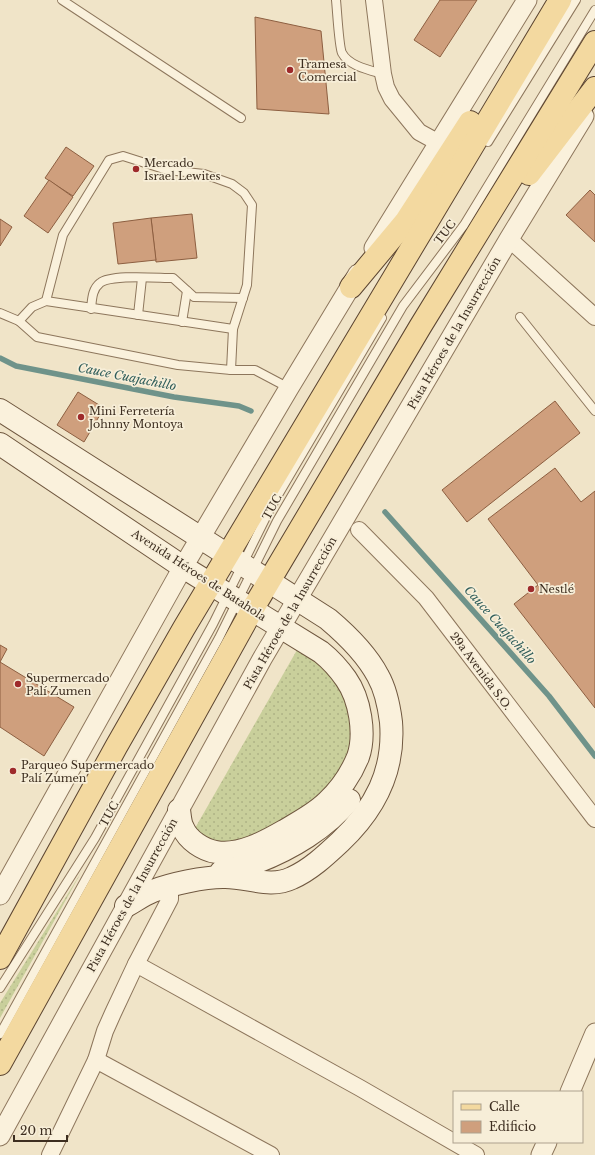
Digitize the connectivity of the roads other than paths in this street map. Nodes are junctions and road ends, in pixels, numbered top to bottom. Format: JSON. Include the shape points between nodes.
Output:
{"nodes":[{"id":1,"x":62,"y":0,"type":"edge"},
{"id":2,"x":336,"y":0,"type":"edge"},
{"id":3,"x":374,"y":0,"type":"edge"},
{"id":4,"x":527,"y":0,"type":"edge"},
{"id":5,"x":565,"y":1,"type":"edge"},
{"id":6,"x":595,"y":10,"type":"edge"},
{"id":7,"x":595,"y":42,"type":"edge"},
{"id":8,"x":383,"y":74,"type":"junction"},
{"id":9,"x":595,"y":88,"type":"edge"},
{"id":10,"x":595,"y":98,"type":"edge"},
{"id":11,"x":241,"y":118,"type":"dead end"},
{"id":12,"x":439,"y":143,"type":"junction"},
{"id":13,"x":485,"y":146,"type":"dead end"},
{"id":14,"x":509,"y":239,"type":"junction"},
{"id":15,"x":142,"y":278,"type":"junction"},
{"id":16,"x":351,"y":287,"type":"junction"},
{"id":17,"x":187,"y":291,"type":"junction"},
{"id":18,"x":243,"y":298,"type":"junction"},
{"id":19,"x":46,"y":301,"type":"junction"},
{"id":20,"x":90,"y":308,"type":"junction"},
{"id":21,"x":386,"y":312,"type":"dead end"},
{"id":22,"x":0,"y":313,"type":"edge"},
{"id":23,"x":138,"y":315,"type":"junction"},
{"id":24,"x":520,"y":317,"type":"dead end"},
{"id":25,"x":595,"y":317,"type":"edge"},
{"id":26,"x":19,"y":321,"type":"junction"},
{"id":27,"x":182,"y":322,"type":"junction"},
{"id":28,"x":420,"y":327,"type":"junction"},
{"id":29,"x":233,"y":329,"type":"junction"},
{"id":30,"x":231,"y":370,"type":"junction"},
{"id":31,"x":289,"y":388,"type":"junction"},
{"id":32,"x":0,"y":410,"type":"edge"},
{"id":33,"x":595,"y":411,"type":"edge"},
{"id":34,"x":0,"y":444,"type":"edge"},
{"id":35,"x":359,"y":530,"type":"dead end"},
{"id":36,"x":194,"y":534,"type":"junction"},
{"id":37,"x":183,"y":567,"type":"junction"},
{"id":38,"x":239,"y":584,"type":"junction"},
{"id":39,"x":289,"y":614,"type":"junction"},
{"id":40,"x":179,"y":810,"type":"junction"},
{"id":41,"x":595,"y":819,"type":"edge"},
{"id":42,"x":263,"y":842,"type":"junction"},
{"id":43,"x":253,"y":863,"type":"junction"},
{"id":44,"x":202,"y":878,"type":"junction"},
{"id":45,"x":272,"y":883,"type":"junction"},
{"id":46,"x":170,"y":886,"type":"junction"},
{"id":47,"x":0,"y":895,"type":"edge"},
{"id":48,"x":126,"y":906,"type":"junction"},
{"id":49,"x":23,"y":916,"type":"junction"},
{"id":50,"x":0,"y":949,"type":"edge"},
{"id":51,"x":0,"y":958,"type":"edge"},
{"id":52,"x":136,"y":964,"type":"junction"},
{"id":53,"x":0,"y":988,"type":"edge"},
{"id":54,"x":9,"y":1032,"type":"edge"},
{"id":55,"x":595,"y":1033,"type":"edge"},
{"id":56,"x":96,"y":1060,"type":"junction"},
{"id":57,"x":0,"y":1064,"type":"edge"},
{"id":58,"x":0,"y":1072,"type":"edge"},
{"id":59,"x":570,"y":1091,"type":"edge"},
{"id":60,"x":0,"y":1136,"type":"edge"},
{"id":61,"x":453,"y":1142,"type":"edge"},
{"id":62,"x":455,"y":1143,"type":"edge"},
{"id":63,"x":547,"y":1143,"type":"edge"},
{"id":64,"x":50,"y":1155,"type":"edge"},
{"id":65,"x":271,"y":1155,"type":"edge"},
{"id":66,"x":476,"y":1155,"type":"edge"},
{"id":67,"x":541,"y":1155,"type":"edge"}],
"edges":[{"from":1,"to":11,"type":"lane"},
{"from":2,"to":8,"type":"lane","via":[[341,52],[362,68]]},
{"from":3,"to":8,"type":"street"},
{"from":4,"to":12,"type":"street"},
{"from":5,"to":13,"type":"lane"},
{"from":5,"to":16,"type":"main road","via":[[482,104],[406,221]]},
{"from":5,"to":38,"type":"main road"},
{"from":6,"to":38,"type":"lane","name":"TUC","via":[[464,225],[404,306]]},
{"from":7,"to":28,"type":"main road"},
{"from":8,"to":12,"type":"street","via":[[392,99],[419,132]]},
{"from":9,"to":28,"type":"main road","via":[[522,182],[481,245]]},
{"from":10,"to":14,"type":"street","name":"Pista Héroes de la Insurrección"},
{"from":12,"to":16,"type":"street"},
{"from":14,"to":25,"type":"street"},
{"from":14,"to":39,"type":"street","name":"Pista Héroes de la Insurrección"},
{"from":15,"to":17,"type":"lane","via":[[173,278]]},
{"from":15,"to":20,"type":"lane","via":[[113,278],[101,282],[93,294]]},
{"from":15,"to":23,"type":"lane"},
{"from":16,"to":31,"type":"street"},
{"from":17,"to":18,"type":"lane","via":[[194,297]]},
{"from":17,"to":27,"type":"lane"},
{"from":18,"to":19,"type":"lane","via":[[247,284],[252,206],[244,192],[232,184],[204,174],[168,170],[123,156],[108,160],[63,235]]},
{"from":18,"to":29,"type":"lane"},
{"from":19,"to":20,"type":"lane"},
{"from":19,"to":26,"type":"lane","via":[[32,307]]},
{"from":20,"to":23,"type":"lane"},
{"from":21,"to":38,"type":"lane","name":"TUC","via":[[271,507]]},
{"from":22,"to":26,"type":"lane"},
{"from":23,"to":27,"type":"lane"},
{"from":24,"to":33,"type":"lane"},
{"from":26,"to":30,"type":"lane","via":[[38,337],[178,365]]},
{"from":27,"to":29,"type":"lane"},
{"from":28,"to":38,"type":"main road"},
{"from":29,"to":30,"type":"lane"},
{"from":30,"to":31,"type":"lane","via":[[255,370]]},
{"from":31,"to":36,"type":"street"},
{"from":32,"to":36,"type":"main road","name":"Avenida Héroes de Batahola"},
{"from":34,"to":37,"type":"main road","name":"Avenida Héroes de Batahola"},
{"from":35,"to":41,"type":"street","name":"29a Avenida S.O.","via":[[426,598]]},
{"from":36,"to":37,"type":"street"},
{"from":36,"to":38,"type":"main road","name":"Avenida Héroes de Batahola"},
{"from":37,"to":38,"type":"main road","name":"Avenida Héroes de Batahola"},
{"from":37,"to":47,"type":"street"},
{"from":38,"to":39,"type":"main road","name":"Avenida Héroes de Batahola"},
{"from":38,"to":39,"type":"main road","name":"Avenida Héroes de Batahola"},
{"from":38,"to":49,"type":"main road","via":[[119,741]]},
{"from":38,"to":53,"type":"lane","name":"TUC","via":[[207,635],[95,838]]},
{"from":38,"to":54,"type":"main road"},
{"from":39,"to":40,"type":"street","name":"Pista Héroes de la Insurrección"},
{"from":39,"to":42,"type":"main road","name":"Avenida Héroes de Batahola","via":[[347,680],[359,712],[361,744],[349,776],[327,803]]},
{"from":39,"to":43,"type":"main road","via":[[328,642],[351,663],[359,676],[369,696],[374,720],[373,752],[359,788],[342,808],[305,837]]},
{"from":39,"to":45,"type":"main road","name":"Avenida Héroes de Batahola","via":[[328,619],[342,630],[372,666],[386,694],[391,751],[381,787],[356,825],[314,865],[292,878]]},
{"from":40,"to":42,"type":"main road","name":"Avenida Héroes de Batahola","via":[[182,827],[188,836],[197,844],[216,852],[231,852]]},
{"from":40,"to":48,"type":"street","name":"Pista Héroes de la Insurrección"},
{"from":42,"to":43,"type":"main road","via":[[252,854]]},
{"from":43,"to":44,"type":"main road"},
{"from":43,"to":45,"type":"main road","via":[[262,876]]},
{"from":44,"to":45,"type":"main road","name":"Avenida Héroes de Batahola","via":[[223,876]]},
{"from":44,"to":46,"type":"main road","name":"Avenida Héroes de Batahola"},
{"from":46,"to":48,"type":"main road","name":"Avenida Héroes de Batahola","via":[[152,891]]},
{"from":46,"to":52,"type":"street","via":[[170,900]]},
{"from":48,"to":60,"type":"street","name":"Pista Héroes de la Insurrección"},
{"from":49,"to":50,"type":"main road"},
{"from":49,"to":51,"type":"main road"},
{"from":52,"to":56,"type":"street","via":[[105,1032]]},
{"from":52,"to":61,"type":"street"},
{"from":54,"to":57,"type":"main road"},
{"from":54,"to":58,"type":"street"},
{"from":55,"to":59,"type":"street"},
{"from":56,"to":64,"type":"street"},
{"from":56,"to":65,"type":"street"},
{"from":62,"to":66,"type":"street"},
{"from":63,"to":67,"type":"street"}]}
